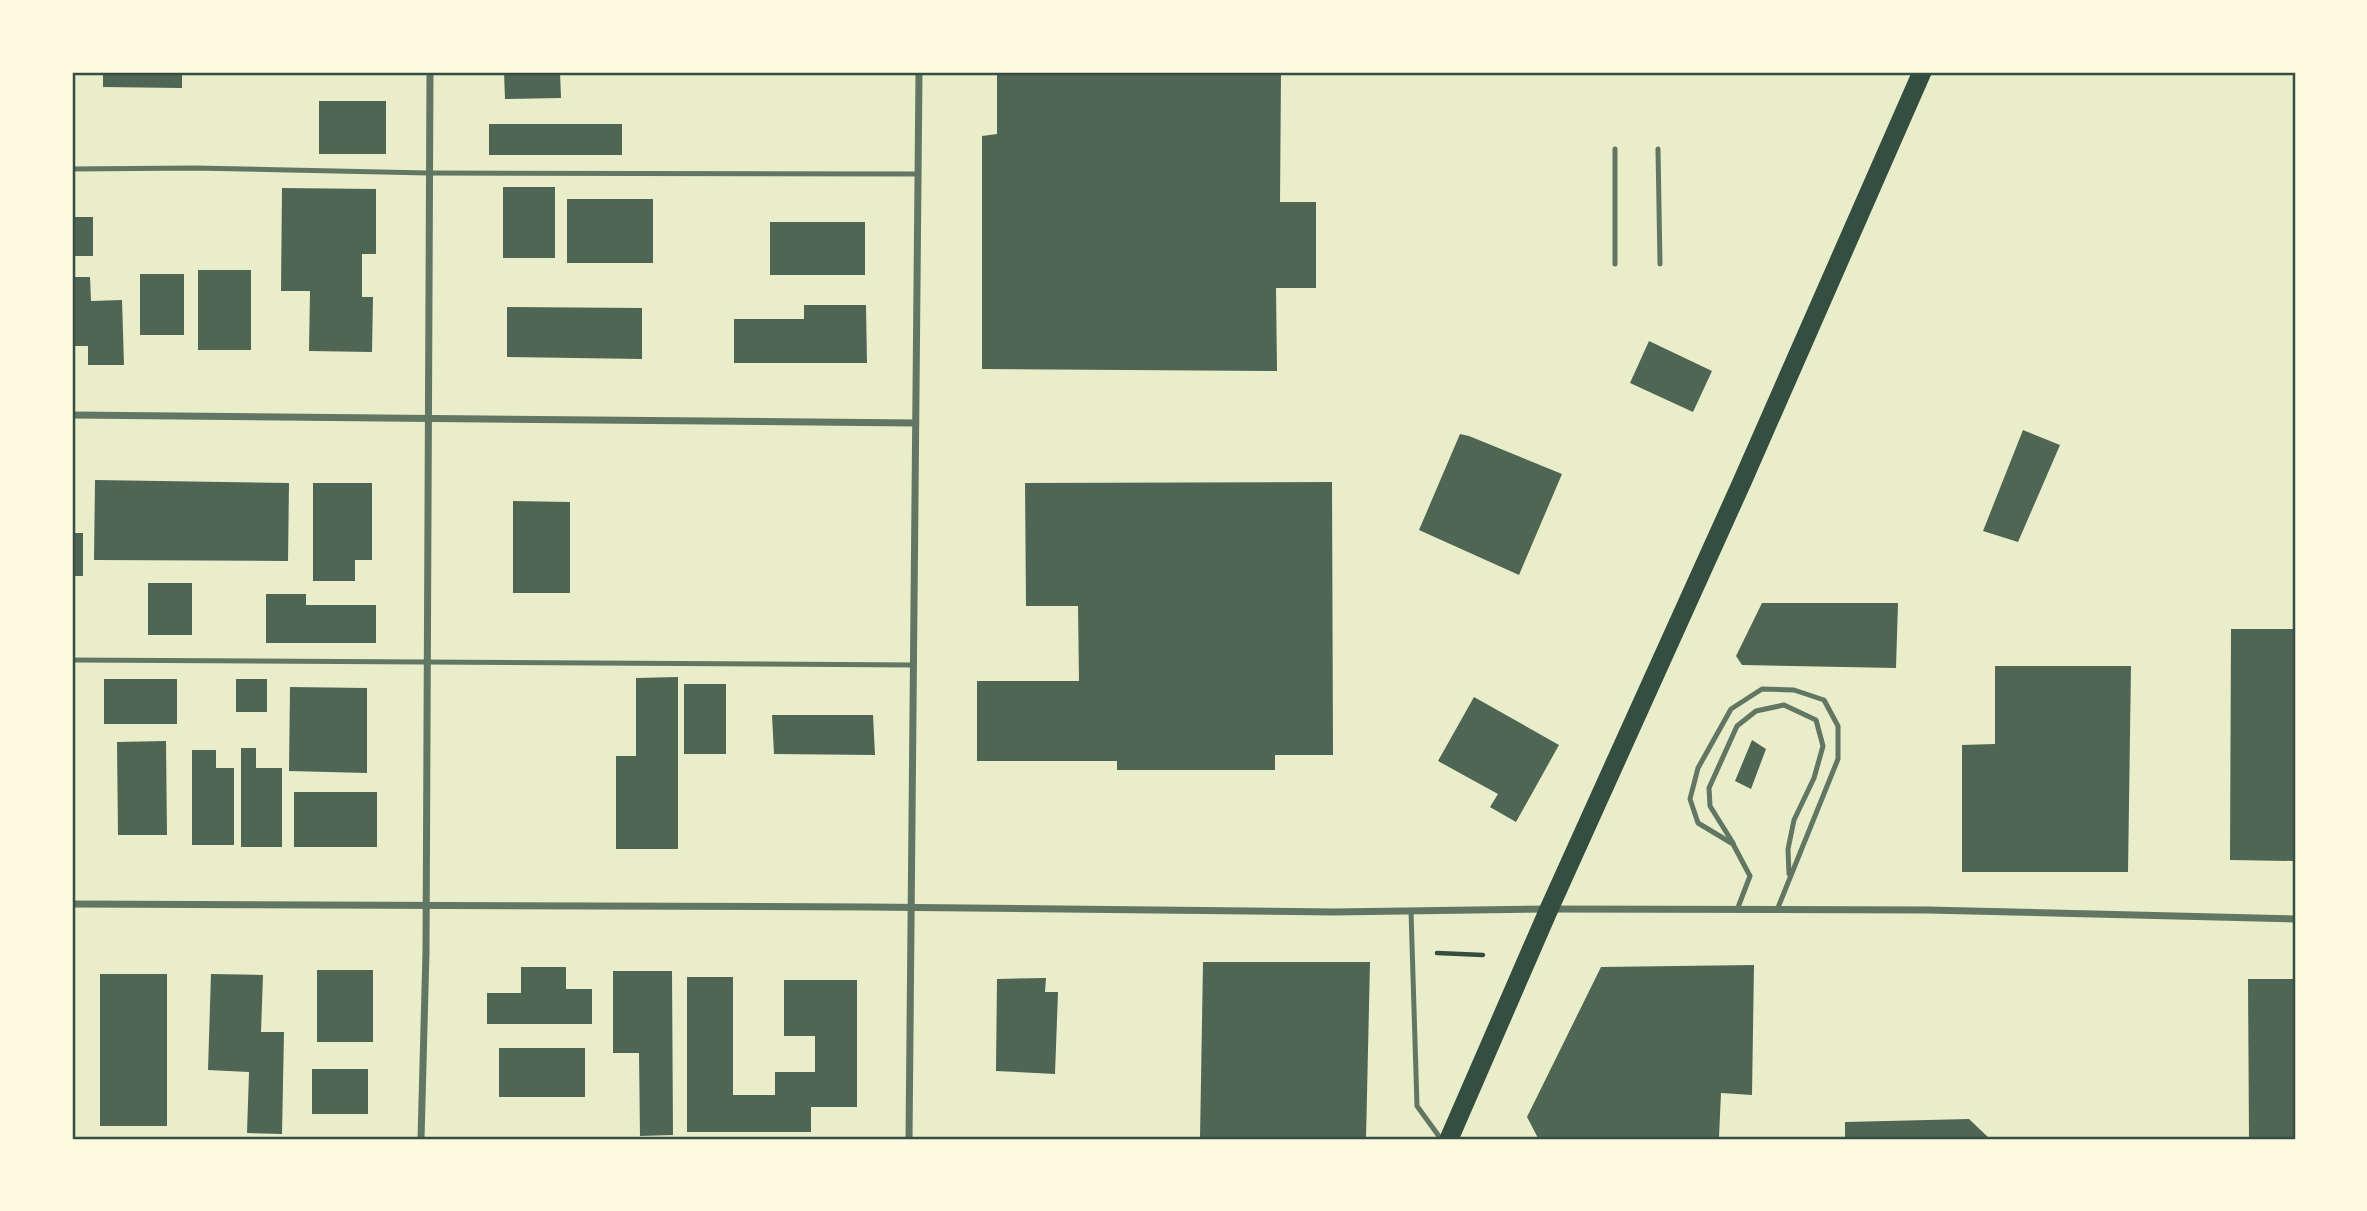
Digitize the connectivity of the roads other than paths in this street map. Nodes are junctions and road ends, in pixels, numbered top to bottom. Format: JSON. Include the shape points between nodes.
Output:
{"nodes":[{"id":1,"x":430,"y":72,"type":"edge"},
{"id":2,"x":919,"y":72,"type":"edge"},
{"id":3,"x":1922,"y":72,"type":"edge"},
{"id":4,"x":1615,"y":149,"type":"dead end"},
{"id":5,"x":1658,"y":149,"type":"dead end"},
{"id":6,"x":72,"y":169,"type":"edge"},
{"id":7,"x":428,"y":173,"type":"junction"},
{"id":8,"x":917,"y":174,"type":"junction"},
{"id":9,"x":1615,"y":264,"type":"dead end"},
{"id":10,"x":1660,"y":264,"type":"dead end"},
{"id":11,"x":72,"y":415,"type":"edge"},
{"id":12,"x":428,"y":418,"type":"junction"},
{"id":13,"x":915,"y":423,"type":"junction"},
{"id":14,"x":72,"y":660,"type":"edge"},
{"id":15,"x":426,"y":663,"type":"junction"},
{"id":16,"x":914,"y":665,"type":"junction"},
{"id":17,"x":1733,"y":844,"type":"junction"},
{"id":18,"x":1790,"y":877,"type":"junction"},
{"id":19,"x":72,"y":904,"type":"edge"},
{"id":20,"x":426,"y":906,"type":"junction"},
{"id":21,"x":911,"y":908,"type":"junction"},
{"id":22,"x":1549,"y":909,"type":"junction"},
{"id":23,"x":1737,"y":910,"type":"junction"},
{"id":24,"x":1777,"y":910,"type":"junction"},
{"id":25,"x":1411,"y":911,"type":"junction"},
{"id":26,"x":2295,"y":919,"type":"edge"},
{"id":27,"x":421,"y":1139,"type":"edge"},
{"id":28,"x":909,"y":1139,"type":"edge"},
{"id":29,"x":1441,"y":1139,"type":"edge"},
{"id":30,"x":1449,"y":1139,"type":"edge"}],
"edges":[{"from":1,"to":7,"type":"street"},
{"from":2,"to":8,"type":"street"},
{"from":3,"to":22,"type":"highway"},
{"from":4,"to":9,"type":"lane"},
{"from":5,"to":10,"type":"lane"},
{"from":6,"to":7,"type":"lane"},
{"from":7,"to":8,"type":"lane"},
{"from":7,"to":12,"type":"street"},
{"from":8,"to":13,"type":"street"},
{"from":11,"to":12,"type":"street"},
{"from":12,"to":13,"type":"street"},
{"from":12,"to":15,"type":"street"},
{"from":13,"to":16,"type":"street"},
{"from":14,"to":15,"type":"lane"},
{"from":15,"to":16,"type":"lane"},
{"from":15,"to":20,"type":"street"},
{"from":16,"to":21,"type":"street"},
{"from":17,"to":18,"type":"lane","via":[[1710,806],[1709,788],[1737,726],[1756,711],[1784,705],[1816,720],[1823,746],[1794,820],[1788,849]]},
{"from":17,"to":18,"type":"lane","via":[[1698,823],[1690,799],[1698,768],[1731,709],[1762,689],[1794,690],[1824,701],[1838,726],[1838,759]]},
{"from":17,"to":23,"type":"lane","via":[[1750,876]]},
{"from":18,"to":24,"type":"lane"},
{"from":19,"to":20,"type":"street"},
{"from":20,"to":21,"type":"street"},
{"from":20,"to":27,"type":"street"},
{"from":21,"to":25,"type":"street"},
{"from":21,"to":28,"type":"street"},
{"from":22,"to":23,"type":"street"},
{"from":22,"to":25,"type":"street"},
{"from":22,"to":30,"type":"highway"},
{"from":23,"to":24,"type":"street"},
{"from":24,"to":26,"type":"street"},
{"from":25,"to":29,"type":"lane","via":[[1416,1105]]}]}
